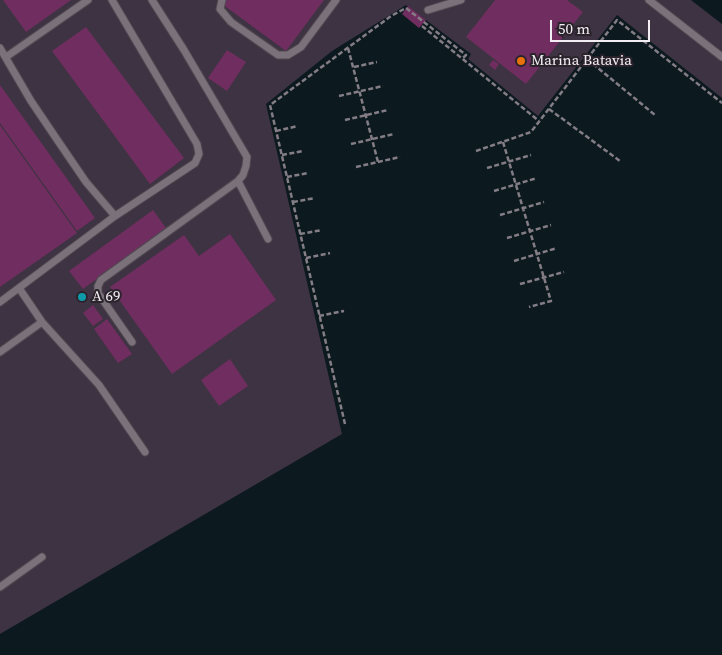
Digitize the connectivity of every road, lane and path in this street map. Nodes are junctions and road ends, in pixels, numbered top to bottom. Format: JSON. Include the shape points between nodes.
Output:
{"nodes":[{"id":1,"x":88,"y":0,"type":"edge"},
{"id":2,"x":112,"y":0,"type":"edge"},
{"id":3,"x":152,"y":0,"type":"edge"},
{"id":4,"x":222,"y":0,"type":"edge"},
{"id":5,"x":336,"y":0,"type":"edge"},
{"id":6,"x":461,"y":0,"type":"edge"},
{"id":7,"x":649,"y":0,"type":"edge"},
{"id":8,"x":428,"y":10,"type":"dead end"},
{"id":9,"x":422,"y":26,"type":"dead end"},
{"id":10,"x":0,"y":48,"type":"edge"},
{"id":11,"x":348,"y":48,"type":"junction"},
{"id":12,"x":6,"y":57,"type":"junction"},
{"id":13,"x":722,"y":57,"type":"edge"},
{"id":14,"x":462,"y":59,"type":"junction"},
{"id":15,"x":587,"y":59,"type":"junction"},
{"id":16,"x":377,"y":62,"type":"dead end"},
{"id":17,"x":353,"y":67,"type":"junction"},
{"id":18,"x":383,"y":86,"type":"dead end"},
{"id":19,"x":360,"y":91,"type":"junction"},
{"id":20,"x":339,"y":96,"type":"dead end"},
{"id":21,"x":722,"y":103,"type":"edge"},
{"id":22,"x":549,"y":109,"type":"junction"},
{"id":23,"x":388,"y":110,"type":"dead end"},
{"id":24,"x":366,"y":115,"type":"junction"},
{"id":25,"x":655,"y":115,"type":"dead end"},
{"id":26,"x":345,"y":120,"type":"dead end"},
{"id":27,"x":539,"y":122,"type":"junction"},
{"id":28,"x":298,"y":126,"type":"dead end"},
{"id":29,"x":276,"y":131,"type":"junction"},
{"id":30,"x":394,"y":134,"type":"dead end"},
{"id":31,"x":372,"y":139,"type":"junction"},
{"id":32,"x":503,"y":142,"type":"junction"},
{"id":33,"x":351,"y":144,"type":"dead end"},
{"id":34,"x":303,"y":150,"type":"dead end"},
{"id":35,"x":476,"y":151,"type":"dead end"},
{"id":36,"x":282,"y":155,"type":"junction"},
{"id":37,"x":531,"y":156,"type":"dead end"},
{"id":38,"x":400,"y":157,"type":"dead end"},
{"id":39,"x":620,"y":161,"type":"dead end"},
{"id":40,"x":378,"y":162,"type":"junction"},
{"id":41,"x":509,"y":162,"type":"junction"},
{"id":42,"x":356,"y":168,"type":"dead end"},
{"id":43,"x":487,"y":168,"type":"dead end"},
{"id":44,"x":308,"y":173,"type":"dead end"},
{"id":45,"x":287,"y":177,"type":"junction"},
{"id":46,"x":538,"y":178,"type":"dead end"},
{"id":47,"x":238,"y":181,"type":"junction"},
{"id":48,"x":516,"y":185,"type":"junction"},
{"id":49,"x":494,"y":191,"type":"dead end"},
{"id":50,"x":315,"y":198,"type":"dead end"},
{"id":51,"x":293,"y":202,"type":"junction"},
{"id":52,"x":544,"y":202,"type":"dead end"},
{"id":53,"x":523,"y":208,"type":"junction"},
{"id":54,"x":500,"y":215,"type":"dead end"},
{"id":55,"x":114,"y":216,"type":"junction"},
{"id":56,"x":551,"y":225,"type":"dead end"},
{"id":57,"x":322,"y":230,"type":"dead end"},
{"id":58,"x":530,"y":231,"type":"junction"},
{"id":59,"x":300,"y":234,"type":"junction"},
{"id":60,"x":507,"y":238,"type":"dead end"},
{"id":61,"x":268,"y":239,"type":"dead end"},
{"id":62,"x":557,"y":248,"type":"dead end"},
{"id":63,"x":330,"y":253,"type":"dead end"},
{"id":64,"x":537,"y":254,"type":"junction"},
{"id":65,"x":306,"y":258,"type":"junction"},
{"id":66,"x":514,"y":261,"type":"dead end"},
{"id":67,"x":564,"y":272,"type":"dead end"},
{"id":68,"x":544,"y":278,"type":"junction"},
{"id":69,"x":520,"y":284,"type":"dead end"},
{"id":70,"x":19,"y":288,"type":"junction"},
{"id":71,"x":0,"y":302,"type":"edge"},
{"id":72,"x":529,"y":307,"type":"dead end"},
{"id":73,"x":344,"y":311,"type":"dead end"},
{"id":74,"x":319,"y":316,"type":"junction"},
{"id":75,"x":42,"y":322,"type":"junction"},
{"id":76,"x":132,"y":342,"type":"dead end"},
{"id":77,"x":0,"y":352,"type":"edge"},
{"id":78,"x":344,"y":424,"type":"dead end"},
{"id":79,"x":145,"y":452,"type":"dead end"},
{"id":80,"x":42,"y":557,"type":"dead end"},
{"id":81,"x":0,"y":587,"type":"edge"}],
"edges":[{"from":1,"to":12,"type":"lane"},
{"from":2,"to":55,"type":"lane","via":[[197,144],[199,154],[195,163]]},
{"from":3,"to":47,"type":"lane","via":[[247,156],[243,175]]},
{"from":4,"to":5,"type":"lane","via":[[220,9],[231,22],[278,56],[288,55],[301,47]]},
{"from":6,"to":8,"type":"lane"},
{"from":7,"to":13,"type":"lane"},
{"from":9,"to":14,"type":"path"},
{"from":10,"to":12,"type":"lane"},
{"from":11,"to":14,"type":"path","via":[[406,8],[466,55]]},
{"from":11,"to":17,"type":"path"},
{"from":11,"to":29,"type":"path","via":[[270,105]]},
{"from":12,"to":55,"type":"lane","via":[[58,141]]},
{"from":14,"to":27,"type":"path"},
{"from":15,"to":21,"type":"path","via":[[617,20]]},
{"from":15,"to":22,"type":"path"},
{"from":15,"to":25,"type":"path"},
{"from":16,"to":17,"type":"path"},
{"from":17,"to":19,"type":"path"},
{"from":18,"to":19,"type":"path"},
{"from":19,"to":20,"type":"path"},
{"from":19,"to":24,"type":"path"},
{"from":22,"to":27,"type":"path"},
{"from":22,"to":39,"type":"path"},
{"from":23,"to":24,"type":"path"},
{"from":24,"to":26,"type":"path"},
{"from":24,"to":31,"type":"path"},
{"from":27,"to":32,"type":"path","via":[[531,132]]},
{"from":28,"to":29,"type":"path"},
{"from":29,"to":36,"type":"path"},
{"from":30,"to":31,"type":"path"},
{"from":31,"to":33,"type":"path"},
{"from":31,"to":40,"type":"path"},
{"from":32,"to":35,"type":"path"},
{"from":32,"to":41,"type":"path"},
{"from":34,"to":36,"type":"path"},
{"from":36,"to":45,"type":"path"},
{"from":37,"to":41,"type":"path"},
{"from":38,"to":40,"type":"path"},
{"from":40,"to":42,"type":"path"},
{"from":41,"to":43,"type":"path"},
{"from":41,"to":48,"type":"path"},
{"from":44,"to":45,"type":"path"},
{"from":45,"to":51,"type":"path"},
{"from":46,"to":48,"type":"path"},
{"from":47,"to":61,"type":"lane"},
{"from":47,"to":76,"type":"lane","via":[[101,280],[98,293]]},
{"from":48,"to":49,"type":"path"},
{"from":48,"to":53,"type":"path"},
{"from":50,"to":51,"type":"path"},
{"from":51,"to":59,"type":"path"},
{"from":52,"to":53,"type":"path"},
{"from":53,"to":54,"type":"path"},
{"from":53,"to":58,"type":"path"},
{"from":55,"to":70,"type":"lane"},
{"from":56,"to":58,"type":"path"},
{"from":57,"to":59,"type":"path"},
{"from":58,"to":60,"type":"path"},
{"from":58,"to":64,"type":"path"},
{"from":59,"to":65,"type":"path"},
{"from":62,"to":64,"type":"path"},
{"from":63,"to":65,"type":"path"},
{"from":64,"to":66,"type":"path"},
{"from":64,"to":68,"type":"path"},
{"from":65,"to":74,"type":"path"},
{"from":67,"to":68,"type":"path"},
{"from":68,"to":69,"type":"path"},
{"from":68,"to":72,"type":"path","via":[[551,301]]},
{"from":70,"to":71,"type":"lane"},
{"from":70,"to":75,"type":"lane"},
{"from":73,"to":74,"type":"path"},
{"from":74,"to":78,"type":"path"},
{"from":75,"to":77,"type":"lane"},
{"from":75,"to":79,"type":"lane","via":[[99,385]]},
{"from":80,"to":81,"type":"lane"}]}
